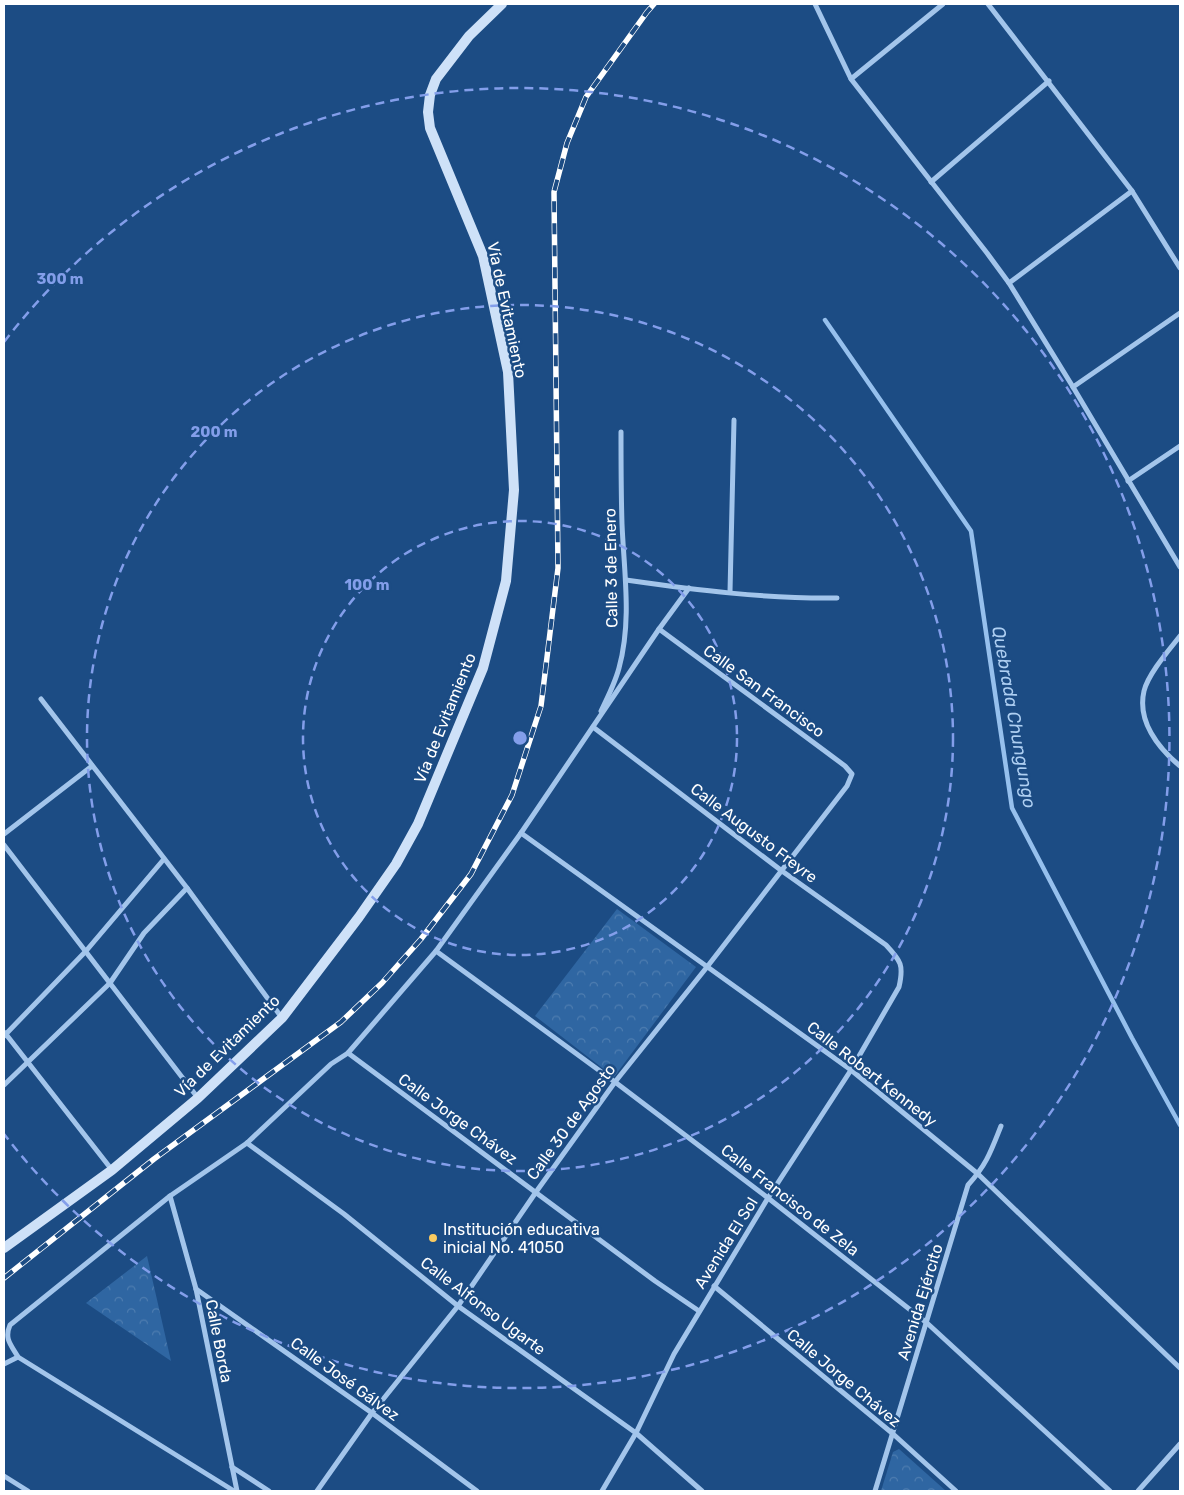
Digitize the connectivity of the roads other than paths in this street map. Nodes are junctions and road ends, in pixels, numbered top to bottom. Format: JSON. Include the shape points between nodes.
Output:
{"nodes":[{"id":1,"x":502,"y":4,"type":"edge"},
{"id":2,"x":815,"y":4,"type":"edge"},
{"id":3,"x":942,"y":4,"type":"edge"},
{"id":4,"x":988,"y":4,"type":"edge"},
{"id":5,"x":851,"y":79,"type":"junction"},
{"id":6,"x":1049,"y":82,"type":"junction"},
{"id":7,"x":931,"y":182,"type":"junction"},
{"id":8,"x":1132,"y":191,"type":"junction"},
{"id":9,"x":1180,"y":268,"type":"edge"},
{"id":10,"x":1009,"y":283,"type":"junction"},
{"id":11,"x":1180,"y":312,"type":"edge"},
{"id":12,"x":1073,"y":387,"type":"junction"},
{"id":13,"x":734,"y":420,"type":"dead end"},
{"id":14,"x":621,"y":432,"type":"dead end"},
{"id":15,"x":1180,"y":446,"type":"edge"},
{"id":16,"x":1128,"y":481,"type":"junction"},
{"id":17,"x":1180,"y":567,"type":"edge"},
{"id":18,"x":626,"y":580,"type":"junction"},
{"id":19,"x":689,"y":588,"type":"junction"},
{"id":20,"x":730,"y":592,"type":"junction"},
{"id":21,"x":837,"y":598,"type":"dead end"},
{"id":22,"x":659,"y":629,"type":"junction"},
{"id":23,"x":1180,"y":636,"type":"edge"},
{"id":24,"x":41,"y":699,"type":"dead end"},
{"id":25,"x":593,"y":727,"type":"junction"},
{"id":26,"x":92,"y":766,"type":"junction"},
{"id":27,"x":1180,"y":766,"type":"edge"},
{"id":28,"x":852,"y":774,"type":"joint"},
{"id":29,"x":521,"y":833,"type":"junction"},
{"id":30,"x":4,"y":834,"type":"edge"},
{"id":31,"x":4,"y":845,"type":"edge"},
{"id":32,"x":164,"y":859,"type":"junction"},
{"id":33,"x":782,"y":871,"type":"junction"},
{"id":34,"x":187,"y":888,"type":"junction"},
{"id":35,"x":86,"y":951,"type":"junction"},
{"id":36,"x":436,"y":951,"type":"junction"},
{"id":37,"x":900,"y":960,"type":"joint"},
{"id":38,"x":707,"y":968,"type":"junction"},
{"id":39,"x":110,"y":983,"type":"junction"},
{"id":40,"x":282,"y":1018,"type":"junction"},
{"id":41,"x":4,"y":1034,"type":"edge"},
{"id":42,"x":348,"y":1053,"type":"junction"},
{"id":43,"x":28,"y":1061,"type":"junction"},
{"id":44,"x":851,"y":1070,"type":"junction"},
{"id":45,"x":616,"y":1082,"type":"junction"},
{"id":46,"x":4,"y":1085,"type":"edge"},
{"id":47,"x":198,"y":1098,"type":"junction"},
{"id":48,"x":1001,"y":1126,"type":"dead end"},
{"id":49,"x":247,"y":1143,"type":"junction"},
{"id":50,"x":112,"y":1170,"type":"junction"},
{"id":51,"x":978,"y":1174,"type":"junction"},
{"id":52,"x":536,"y":1192,"type":"junction"},
{"id":53,"x":170,"y":1196,"type":"junction"},
{"id":54,"x":768,"y":1198,"type":"junction"},
{"id":55,"x":4,"y":1248,"type":"edge"},
{"id":56,"x":714,"y":1286,"type":"junction"},
{"id":57,"x":196,"y":1289,"type":"junction"},
{"id":58,"x":458,"y":1306,"type":"junction"},
{"id":59,"x":699,"y":1311,"type":"junction"},
{"id":60,"x":927,"y":1324,"type":"junction"},
{"id":61,"x":18,"y":1357,"type":"junction"},
{"id":62,"x":4,"y":1364,"type":"edge"},
{"id":63,"x":1180,"y":1368,"type":"edge"},
{"id":64,"x":372,"y":1413,"type":"junction"},
{"id":65,"x":892,"y":1433,"type":"junction"},
{"id":66,"x":636,"y":1434,"type":"junction"},
{"id":67,"x":1180,"y":1444,"type":"edge"},
{"id":68,"x":232,"y":1467,"type":"junction"},
{"id":69,"x":4,"y":1476,"type":"edge"},
{"id":70,"x":28,"y":1491,"type":"edge"},
{"id":71,"x":236,"y":1491,"type":"edge"},
{"id":72,"x":269,"y":1491,"type":"edge"},
{"id":73,"x":317,"y":1491,"type":"edge"},
{"id":74,"x":476,"y":1491,"type":"edge"},
{"id":75,"x":602,"y":1491,"type":"edge"},
{"id":76,"x":702,"y":1491,"type":"edge"},
{"id":77,"x":875,"y":1491,"type":"edge"},
{"id":78,"x":956,"y":1491,"type":"edge"},
{"id":79,"x":1110,"y":1491,"type":"edge"},
{"id":80,"x":1138,"y":1491,"type":"edge"}],
"edges":[{"from":1,"to":40,"type":"main road","name":"Vía de Evitamiento","via":[[469,36],[436,79],[428,112],[430,128],[483,256],[508,372],[514,490],[506,581],[483,668],[418,824],[396,864],[359,917]]},
{"from":2,"to":5,"type":"street"},
{"from":3,"to":5,"type":"street"},
{"from":4,"to":6,"type":"street"},
{"from":5,"to":7,"type":"street"},
{"from":6,"to":7,"type":"street"},
{"from":6,"to":8,"type":"street"},
{"from":7,"to":10,"type":"street"},
{"from":8,"to":9,"type":"street"},
{"from":8,"to":10,"type":"street"},
{"from":10,"to":12,"type":"street"},
{"from":11,"to":12,"type":"street"},
{"from":12,"to":16,"type":"street"},
{"from":13,"to":20,"type":"street"},
{"from":14,"to":18,"type":"street","name":"Calle 3 de Enero"},
{"from":15,"to":16,"type":"street"},
{"from":16,"to":17,"type":"street"},
{"from":18,"to":19,"type":"street"},
{"from":18,"to":25,"type":"street","name":"Calle 3 de Enero","via":[[627,616],[620,666]]},
{"from":19,"to":20,"type":"street"},
{"from":19,"to":22,"type":"street"},
{"from":20,"to":21,"type":"street"},
{"from":22,"to":25,"type":"street"},
{"from":22,"to":28,"type":"street","name":"Calle San Francisco"},
{"from":23,"to":27,"type":"street","via":[[1144,689],[1142,710],[1149,731]]},
{"from":24,"to":26,"type":"street"},
{"from":25,"to":29,"type":"street"},
{"from":25,"to":33,"type":"street","name":"Calle Augusto Freyre"},
{"from":26,"to":30,"type":"street"},
{"from":26,"to":32,"type":"street"},
{"from":28,"to":33,"type":"street","name":"Calle 30 de Agosto","via":[[847,786]]},
{"from":29,"to":36,"type":"street"},
{"from":29,"to":38,"type":"street","name":"Calle Robert Kennedy"},
{"from":31,"to":35,"type":"street"},
{"from":32,"to":34,"type":"street"},
{"from":32,"to":35,"type":"street"},
{"from":33,"to":37,"type":"street","name":"Calle Augusto Freyre","via":[[886,945]]},
{"from":33,"to":38,"type":"street","name":"Calle 30 de Agosto"},
{"from":34,"to":39,"type":"street","via":[[144,933]]},
{"from":34,"to":40,"type":"street"},
{"from":35,"to":39,"type":"street"},
{"from":35,"to":41,"type":"street"},
{"from":36,"to":42,"type":"street"},
{"from":36,"to":45,"type":"street","name":"Calle Francisco de Zela"},
{"from":37,"to":44,"type":"street","name":"Avenida El Sol","via":[[903,972],[899,987]]},
{"from":38,"to":44,"type":"street","name":"Calle Robert Kennedy"},
{"from":38,"to":45,"type":"street","name":"Calle 30 de Agosto"},
{"from":39,"to":43,"type":"street"},
{"from":39,"to":47,"type":"street"},
{"from":40,"to":47,"type":"main road","name":"Vía de Evitamiento"},
{"from":41,"to":43,"type":"street"},
{"from":42,"to":49,"type":"street","via":[[331,1064]]},
{"from":42,"to":52,"type":"street","name":"Calle Jorge Chávez"},
{"from":43,"to":46,"type":"street"},
{"from":43,"to":50,"type":"street"},
{"from":44,"to":51,"type":"street","name":"Calle Robert Kennedy"},
{"from":44,"to":54,"type":"street","name":"Avenida El Sol"},
{"from":45,"to":52,"type":"street","name":"Calle 30 de Agosto"},
{"from":45,"to":54,"type":"street","name":"Calle Francisco de Zela"},
{"from":47,"to":50,"type":"main road","name":"Vía de Evitamiento"},
{"from":48,"to":51,"type":"street","name":"Avenida Ejército","via":[[989,1159]]},
{"from":49,"to":53,"type":"street"},
{"from":49,"to":58,"type":"street","name":"Calle Alfonso Ugarte","via":[[344,1214]]},
{"from":50,"to":55,"type":"main road","name":"Vía de Evitamiento"},
{"from":51,"to":60,"type":"street","name":"Avenida Ejército","via":[[968,1185]]},
{"from":51,"to":63,"type":"street","name":"Calle Robert Kennedy"},
{"from":52,"to":58,"type":"street","name":"Calle 30 de Agosto"},
{"from":52,"to":59,"type":"street","name":"Calle Jorge Chávez"},
{"from":53,"to":57,"type":"street","name":"Calle Borda"},
{"from":53,"to":61,"type":"street","via":[[10,1325],[8,1339]]},
{"from":54,"to":56,"type":"street","name":"Avenida El Sol"},
{"from":54,"to":60,"type":"street","name":"Calle Francisco de Zela"},
{"from":56,"to":59,"type":"street","name":"Avenida El Sol"},
{"from":56,"to":65,"type":"street","name":"Calle Jorge Chávez"},
{"from":57,"to":64,"type":"street","name":"Calle José Gálvez"},
{"from":57,"to":68,"type":"street","name":"Calle Borda"},
{"from":58,"to":64,"type":"street","name":"Calle 30 de Agosto"},
{"from":58,"to":66,"type":"street","name":"Calle Alfonso Ugarte"},
{"from":59,"to":66,"type":"street","name":"Avenida El Sol","via":[[674,1354]]},
{"from":60,"to":65,"type":"street","name":"Avenida Ejército"},
{"from":60,"to":79,"type":"street","name":"Calle Francisco de Zela"},
{"from":61,"to":62,"type":"street"},
{"from":61,"to":71,"type":"street"},
{"from":64,"to":73,"type":"street","name":"Calle 30 de Agosto"},
{"from":64,"to":74,"type":"street","name":"Calle José Gálvez"},
{"from":65,"to":77,"type":"street","name":"Avenida Ejército"},
{"from":65,"to":78,"type":"street","name":"Calle Jorge Chávez"},
{"from":66,"to":75,"type":"street","name":"Avenida El Sol"},
{"from":66,"to":76,"type":"street","name":"Calle Alfonso Ugarte"},
{"from":67,"to":80,"type":"street"},
{"from":68,"to":71,"type":"street","name":"Calle Borda"},
{"from":68,"to":72,"type":"street"},
{"from":69,"to":70,"type":"street"}]}
